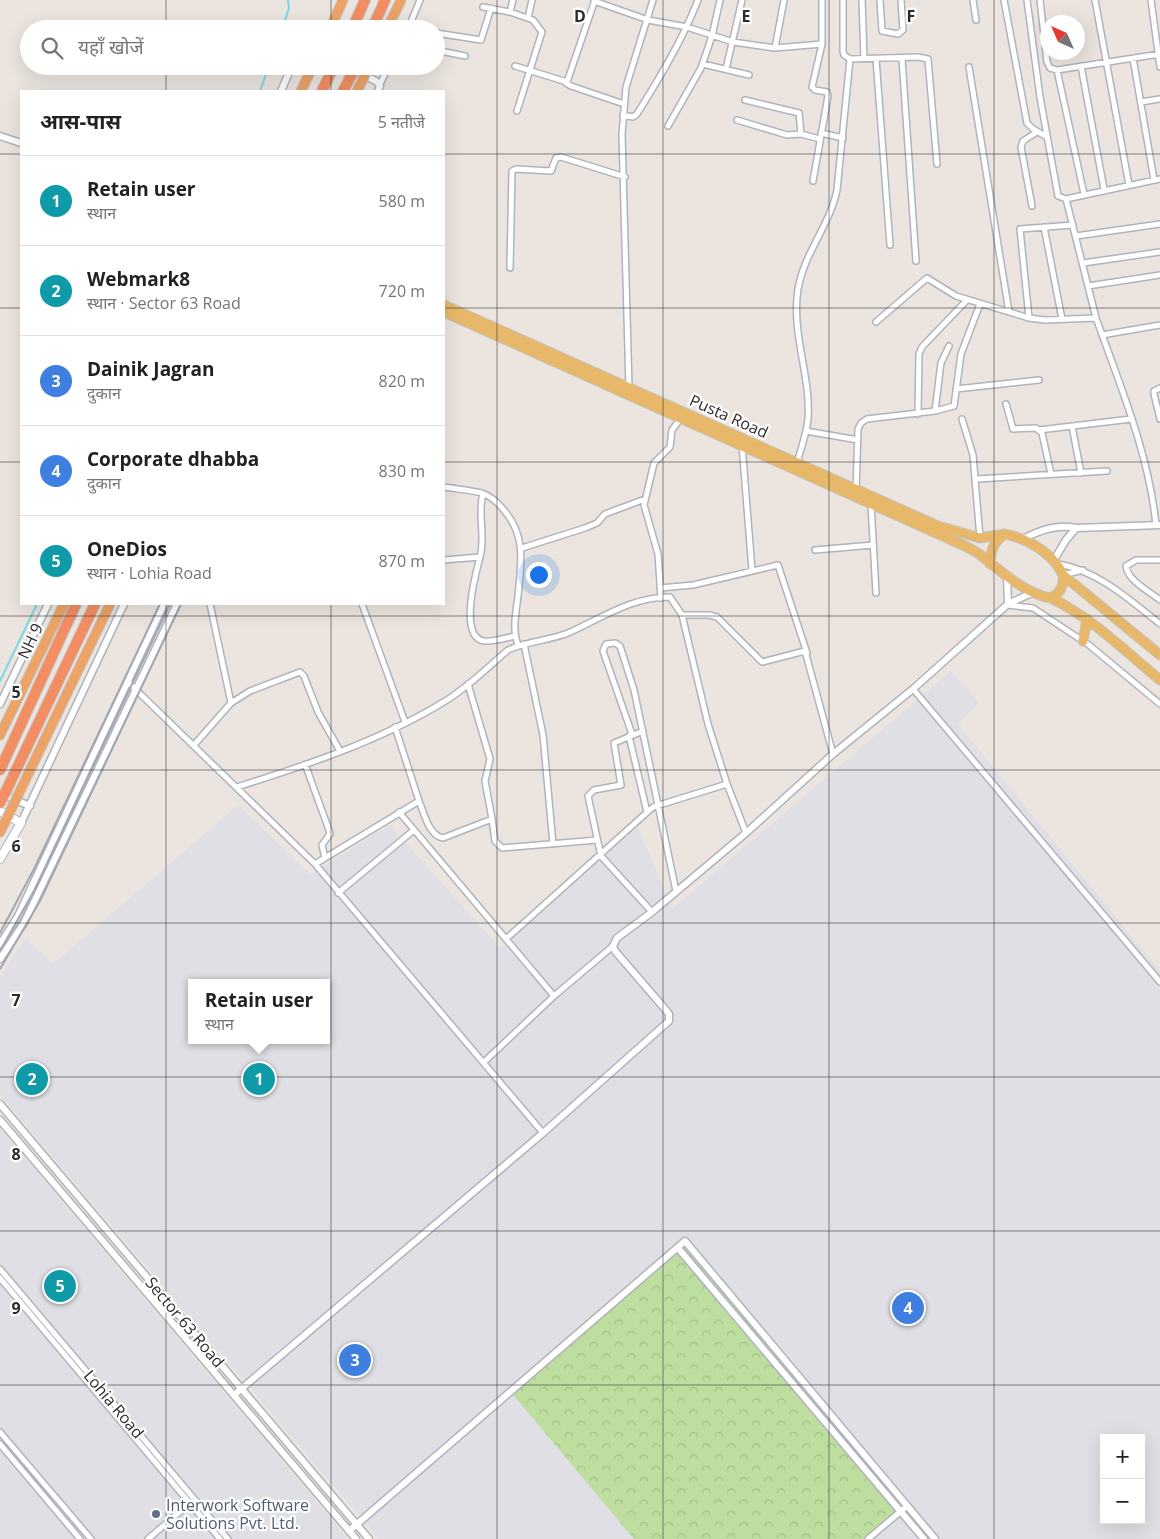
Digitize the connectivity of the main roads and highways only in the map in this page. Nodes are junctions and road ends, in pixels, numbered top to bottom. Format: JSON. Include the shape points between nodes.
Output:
{"nodes":[{"id":1,"x":343,"y":0,"type":"edge"},
{"id":2,"x":365,"y":0,"type":"edge"},
{"id":3,"x":385,"y":0,"type":"edge"},
{"id":4,"x":401,"y":0,"type":"edge"},
{"id":5,"x":334,"y":20,"type":"edge"},
{"id":6,"x":356,"y":20,"type":"edge"},
{"id":7,"x":376,"y":20,"type":"edge"},
{"id":8,"x":391,"y":20,"type":"edge"},
{"id":9,"x":309,"y":75,"type":"edge"},
{"id":10,"x":330,"y":75,"type":"edge"},
{"id":11,"x":351,"y":75,"type":"edge"},
{"id":12,"x":365,"y":75,"type":"edge"},
{"id":13,"x":301,"y":90,"type":"edge"},
{"id":14,"x":322,"y":90,"type":"edge"},
{"id":15,"x":344,"y":90,"type":"edge"},
{"id":16,"x":358,"y":90,"type":"edge"},
{"id":17,"x":445,"y":305,"type":"edge"},
{"id":18,"x":445,"y":312,"type":"edge"},
{"id":19,"x":629,"y":391,"type":"junction"},
{"id":20,"x":857,"y":494,"type":"junction"},
{"id":21,"x":1005,"y":534,"type":"junction"},
{"id":22,"x":990,"y":564,"type":"junction"},
{"id":23,"x":1063,"y":575,"type":"junction"},
{"id":24,"x":1052,"y":598,"type":"junction"},
{"id":25,"x":64,"y":605,"type":"edge"},
{"id":26,"x":76,"y":605,"type":"edge"},
{"id":27,"x":95,"y":605,"type":"edge"},
{"id":28,"x":110,"y":605,"type":"edge"},
{"id":29,"x":1087,"y":619,"type":"junction"},
{"id":30,"x":1082,"y":641,"type":"road end"},
{"id":31,"x":1160,"y":655,"type":"edge"},
{"id":32,"x":1160,"y":680,"type":"edge"},
{"id":33,"x":0,"y":735,"type":"edge"},
{"id":34,"x":0,"y":770,"type":"edge"},
{"id":35,"x":4,"y":791,"type":"edge"},
{"id":36,"x":0,"y":803,"type":"edge"},
{"id":37,"x":0,"y":811,"type":"edge"},
{"id":38,"x":0,"y":832,"type":"edge"},
{"id":39,"x":0,"y":859,"type":"edge"}],
"edges":[{"from":1,"to":5,"type":"highway"},
{"from":2,"to":6,"type":"highway"},
{"from":3,"to":7,"type":"highway"},
{"from":4,"to":8,"type":"highway"},
{"from":9,"to":13,"type":"highway"},
{"from":10,"to":14,"type":"highway"},
{"from":11,"to":15,"type":"highway"},
{"from":12,"to":16,"type":"highway"},
{"from":17,"to":19,"type":"main road","name":"Pusta Road"},
{"from":18,"to":19,"type":"main road","name":"Pusta Road"},
{"from":19,"to":20,"type":"main road","name":"Pusta Road","via":[[796,463]]},
{"from":19,"to":20,"type":"main road","name":"Pusta Road","via":[[681,418]]},
{"from":20,"to":21,"type":"main road","name":"Pusta Road","via":[[938,526],[980,538]]},
{"from":20,"to":22,"type":"main road","name":"Pusta Road","via":[[870,504],[982,556]]},
{"from":21,"to":22,"type":"main road","via":[[996,540],[990,552]]},
{"from":21,"to":23,"type":"main road","via":[[1023,539],[1056,562]]},
{"from":22,"to":24,"type":"main road","name":"Pusta Road","via":[[1043,597]]},
{"from":23,"to":24,"type":"main road","via":[[1060,592]]},
{"from":23,"to":31,"type":"main road"},
{"from":24,"to":29,"type":"main road","name":"Pusta Road"},
{"from":25,"to":33,"type":"highway"},
{"from":26,"to":34,"type":"highway"},
{"from":27,"to":35,"type":"highway"},
{"from":28,"to":38,"type":"highway","bridge":true},
{"from":29,"to":30,"type":"main road"},
{"from":29,"to":32,"type":"main road","name":"Pusta Road"},
{"from":35,"to":36,"type":"highway","bridge":true},
{"from":37,"to":39,"type":"main road","via":[[22,823]]}]}
